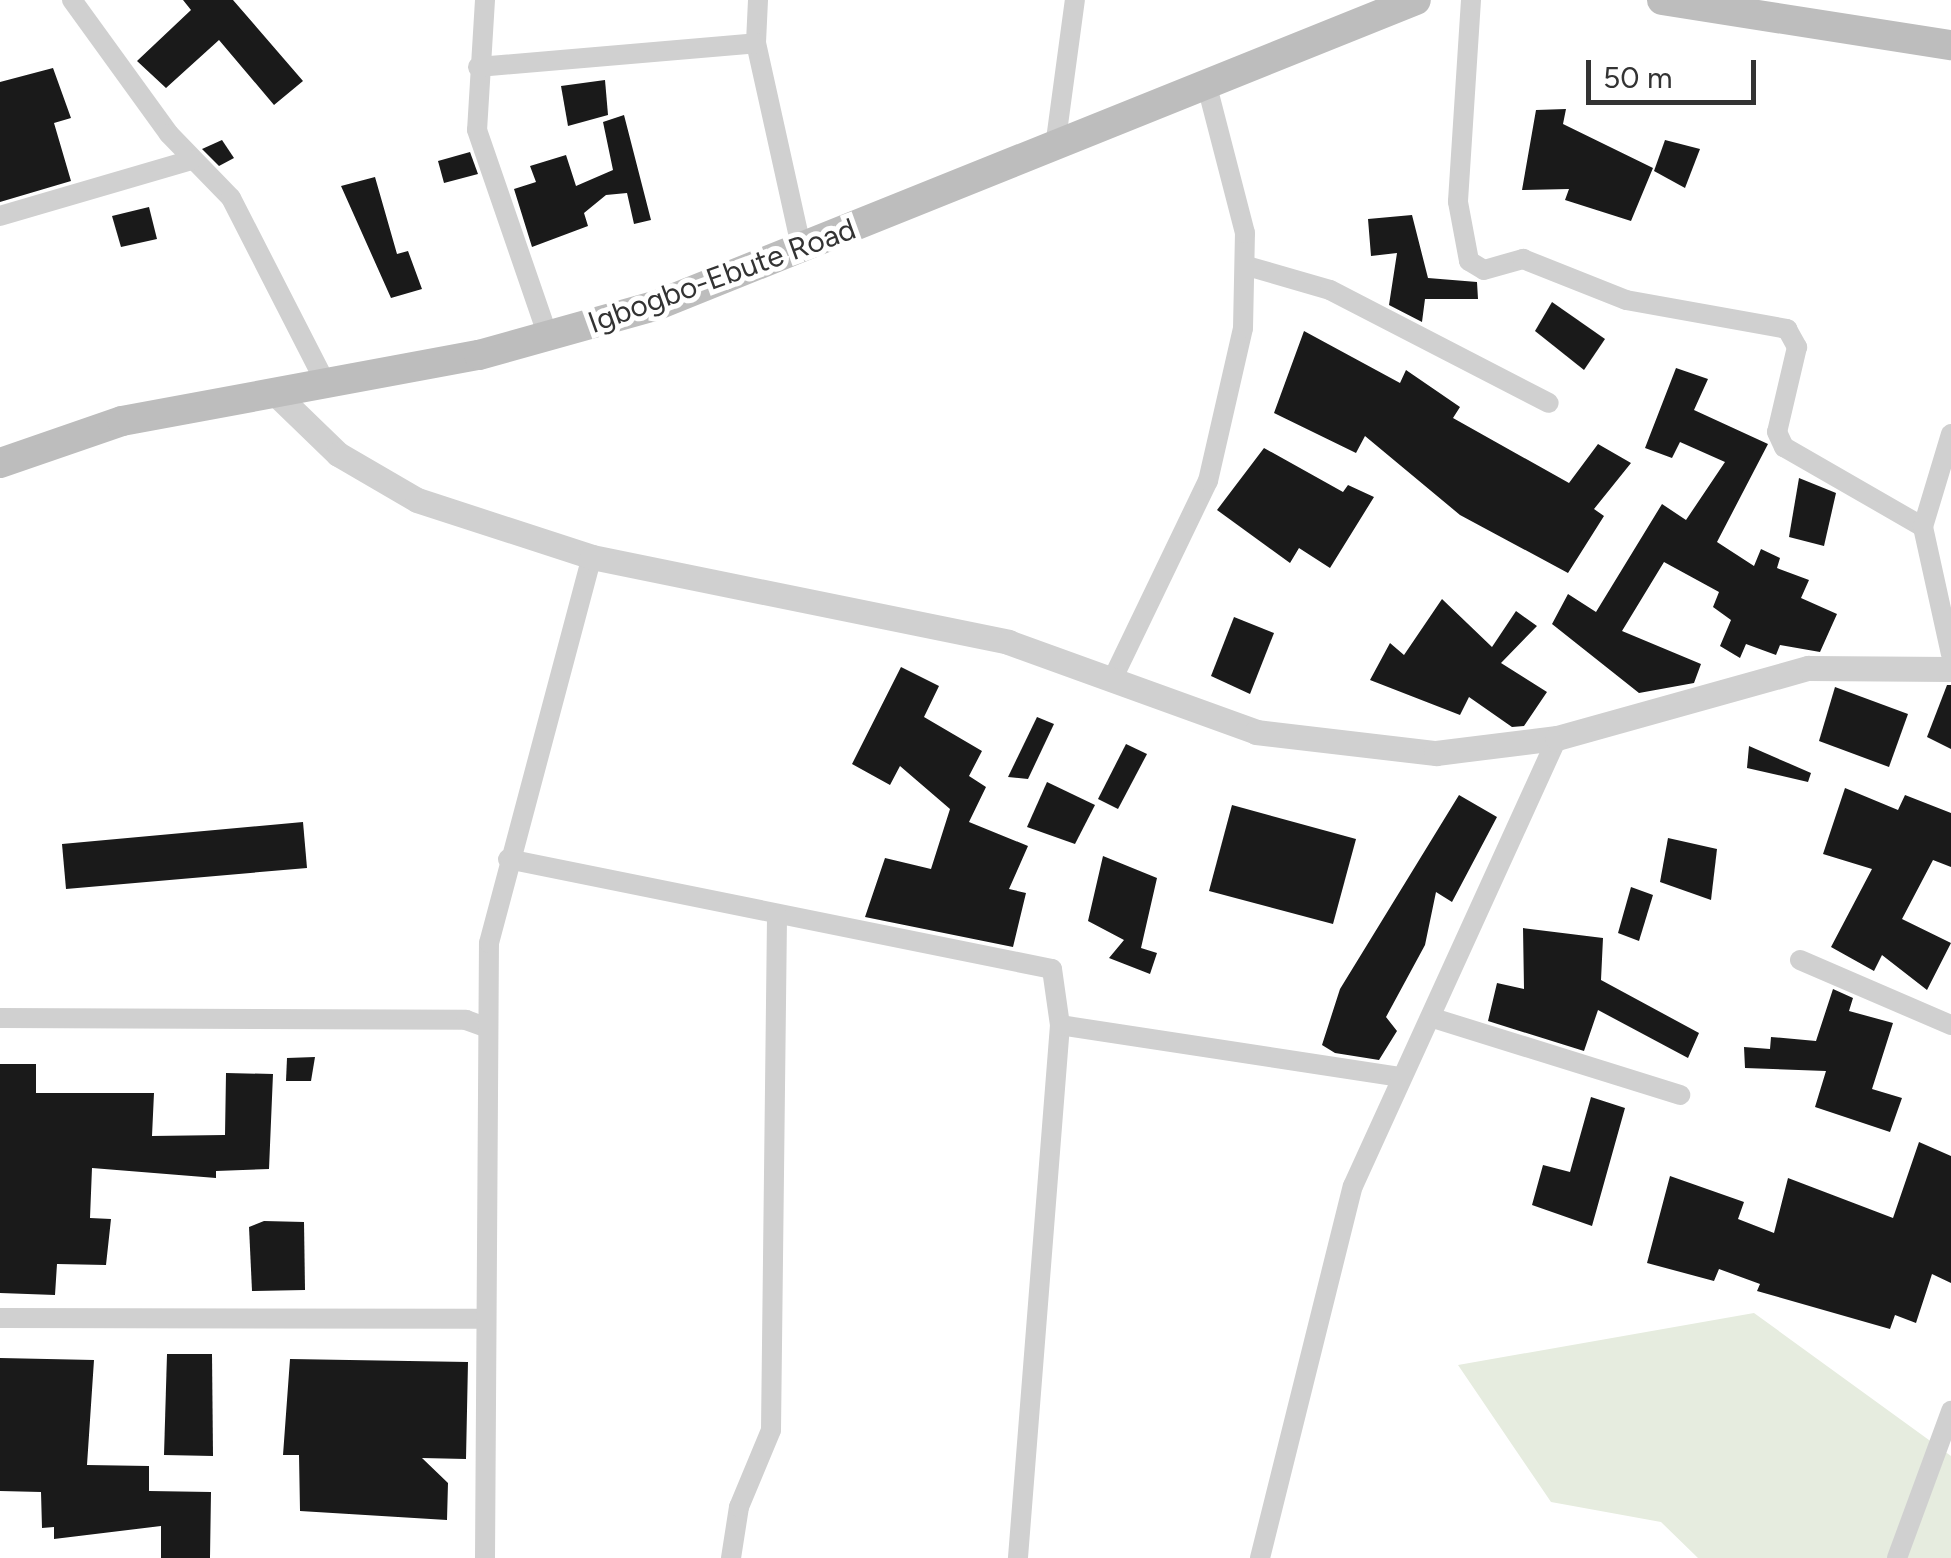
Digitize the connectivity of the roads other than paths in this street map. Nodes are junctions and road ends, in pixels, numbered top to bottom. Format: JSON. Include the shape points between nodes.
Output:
{"nodes":[{"id":1,"x":72,"y":0,"type":"edge"},
{"id":2,"x":485,"y":0,"type":"edge"},
{"id":3,"x":758,"y":0,"type":"edge"},
{"id":4,"x":1075,"y":0,"type":"edge"},
{"id":5,"x":1416,"y":0,"type":"edge"},
{"id":6,"x":1471,"y":0,"type":"edge"},
{"id":7,"x":1662,"y":0,"type":"edge"},
{"id":8,"x":1380,"y":5,"type":"edge"},
{"id":9,"x":756,"y":42,"type":"junction"},
{"id":10,"x":1951,"y":45,"type":"edge"},
{"id":11,"x":478,"y":67,"type":"junction"},
{"id":12,"x":1206,"y":82,"type":"junction"},
{"id":13,"x":1056,"y":147,"type":"junction"},
{"id":14,"x":191,"y":160,"type":"junction"},
{"id":15,"x":0,"y":216,"type":"edge"},
{"id":16,"x":802,"y":250,"type":"junction"},
{"id":17,"x":1247,"y":266,"type":"junction"},
{"id":18,"x":548,"y":336,"type":"junction"},
{"id":19,"x":327,"y":386,"type":"junction"},
{"id":20,"x":278,"y":396,"type":"junction"},
{"id":21,"x":1549,"y":403,"type":"dead end"},
{"id":22,"x":1951,"y":434,"type":"edge"},
{"id":23,"x":0,"y":463,"type":"edge"},
{"id":24,"x":1923,"y":528,"type":"junction"},
{"id":25,"x":592,"y":557,"type":"junction"},
{"id":26,"x":1951,"y":654,"type":"edge"},
{"id":27,"x":1951,"y":668,"type":"edge"},
{"id":28,"x":1113,"y":678,"type":"junction"},
{"id":29,"x":1557,"y":738,"type":"junction"},
{"id":30,"x":508,"y":860,"type":"junction"},
{"id":31,"x":777,"y":915,"type":"junction"},
{"id":32,"x":1800,"y":960,"type":"dead end"},
{"id":33,"x":0,"y":1018,"type":"edge"},
{"id":34,"x":1433,"y":1018,"type":"junction"},
{"id":35,"x":1060,"y":1025,"type":"junction"},
{"id":36,"x":1951,"y":1025,"type":"edge"},
{"id":37,"x":485,"y":1027,"type":"junction"},
{"id":38,"x":1401,"y":1076,"type":"junction"},
{"id":39,"x":1680,"y":1096,"type":"dead end"},
{"id":40,"x":0,"y":1318,"type":"edge"},
{"id":41,"x":485,"y":1319,"type":"junction"},
{"id":42,"x":1951,"y":1410,"type":"edge"},
{"id":43,"x":485,"y":1558,"type":"edge"},
{"id":44,"x":730,"y":1558,"type":"edge"},
{"id":45,"x":1018,"y":1558,"type":"edge"},
{"id":46,"x":1260,"y":1558,"type":"edge"},
{"id":47,"x":1898,"y":1558,"type":"edge"}],
"edges":[{"from":1,"to":14,"type":"street"},
{"from":2,"to":11,"type":"street"},
{"from":3,"to":9,"type":"street"},
{"from":4,"to":13,"type":"street"},
{"from":5,"to":8,"type":"main road","name":"Igbogbo-Ebute Road"},
{"from":6,"to":24,"type":"street","via":[[1458,202],[1469,261],[1484,270],[1522,259],[1626,300],[1787,329],[1797,346],[1777,432],[1784,448]]},
{"from":7,"to":10,"type":"main road"},
{"from":8,"to":12,"type":"main road","name":"Igbogbo-Ebute Road"},
{"from":9,"to":11,"type":"street"},
{"from":9,"to":16,"type":"street"},
{"from":11,"to":18,"type":"street","via":[[477,130]]},
{"from":12,"to":13,"type":"main road","name":"Igbogbo-Ebute Road"},
{"from":12,"to":17,"type":"street"},
{"from":13,"to":16,"type":"main road","name":"Igbogbo-Ebute Road"},
{"from":14,"to":15,"type":"street"},
{"from":14,"to":19,"type":"street","via":[[232,198]]},
{"from":16,"to":18,"type":"main road","name":"Igbogbo-Ebute Road"},
{"from":17,"to":21,"type":"street","via":[[1330,290]]},
{"from":17,"to":28,"type":"street","via":[[1208,482]]},
{"from":18,"to":19,"type":"main road","name":"Igbogbo-Ebute Road"},
{"from":19,"to":20,"type":"main road","name":"Igbogbo-Ebute Road"},
{"from":20,"to":23,"type":"main road","name":"Igbogbo-Ebute Road","via":[[122,421]]},
{"from":20,"to":25,"type":"street","via":[[338,454],[417,500]]},
{"from":22,"to":24,"type":"street"},
{"from":24,"to":26,"type":"street"},
{"from":25,"to":28,"type":"street","via":[[1008,642]]},
{"from":25,"to":30,"type":"street"},
{"from":27,"to":29,"type":"street","via":[[1808,668]]},
{"from":28,"to":29,"type":"street","via":[[1256,732],[1436,752]]},
{"from":29,"to":34,"type":"street"},
{"from":30,"to":31,"type":"street"},
{"from":30,"to":37,"type":"street","via":[[490,943]]},
{"from":31,"to":35,"type":"street","via":[[1052,969]]},
{"from":31,"to":44,"type":"street","via":[[772,1430],[735,1519]]},
{"from":32,"to":36,"type":"street"},
{"from":33,"to":37,"type":"street","via":[[466,1020]]},
{"from":34,"to":38,"type":"street"},
{"from":34,"to":39,"type":"street"},
{"from":35,"to":38,"type":"street"},
{"from":35,"to":45,"type":"street"},
{"from":37,"to":41,"type":"street"},
{"from":38,"to":46,"type":"street","via":[[1354,1186]]},
{"from":40,"to":41,"type":"street"},
{"from":41,"to":43,"type":"street"},
{"from":42,"to":47,"type":"street"}]}
